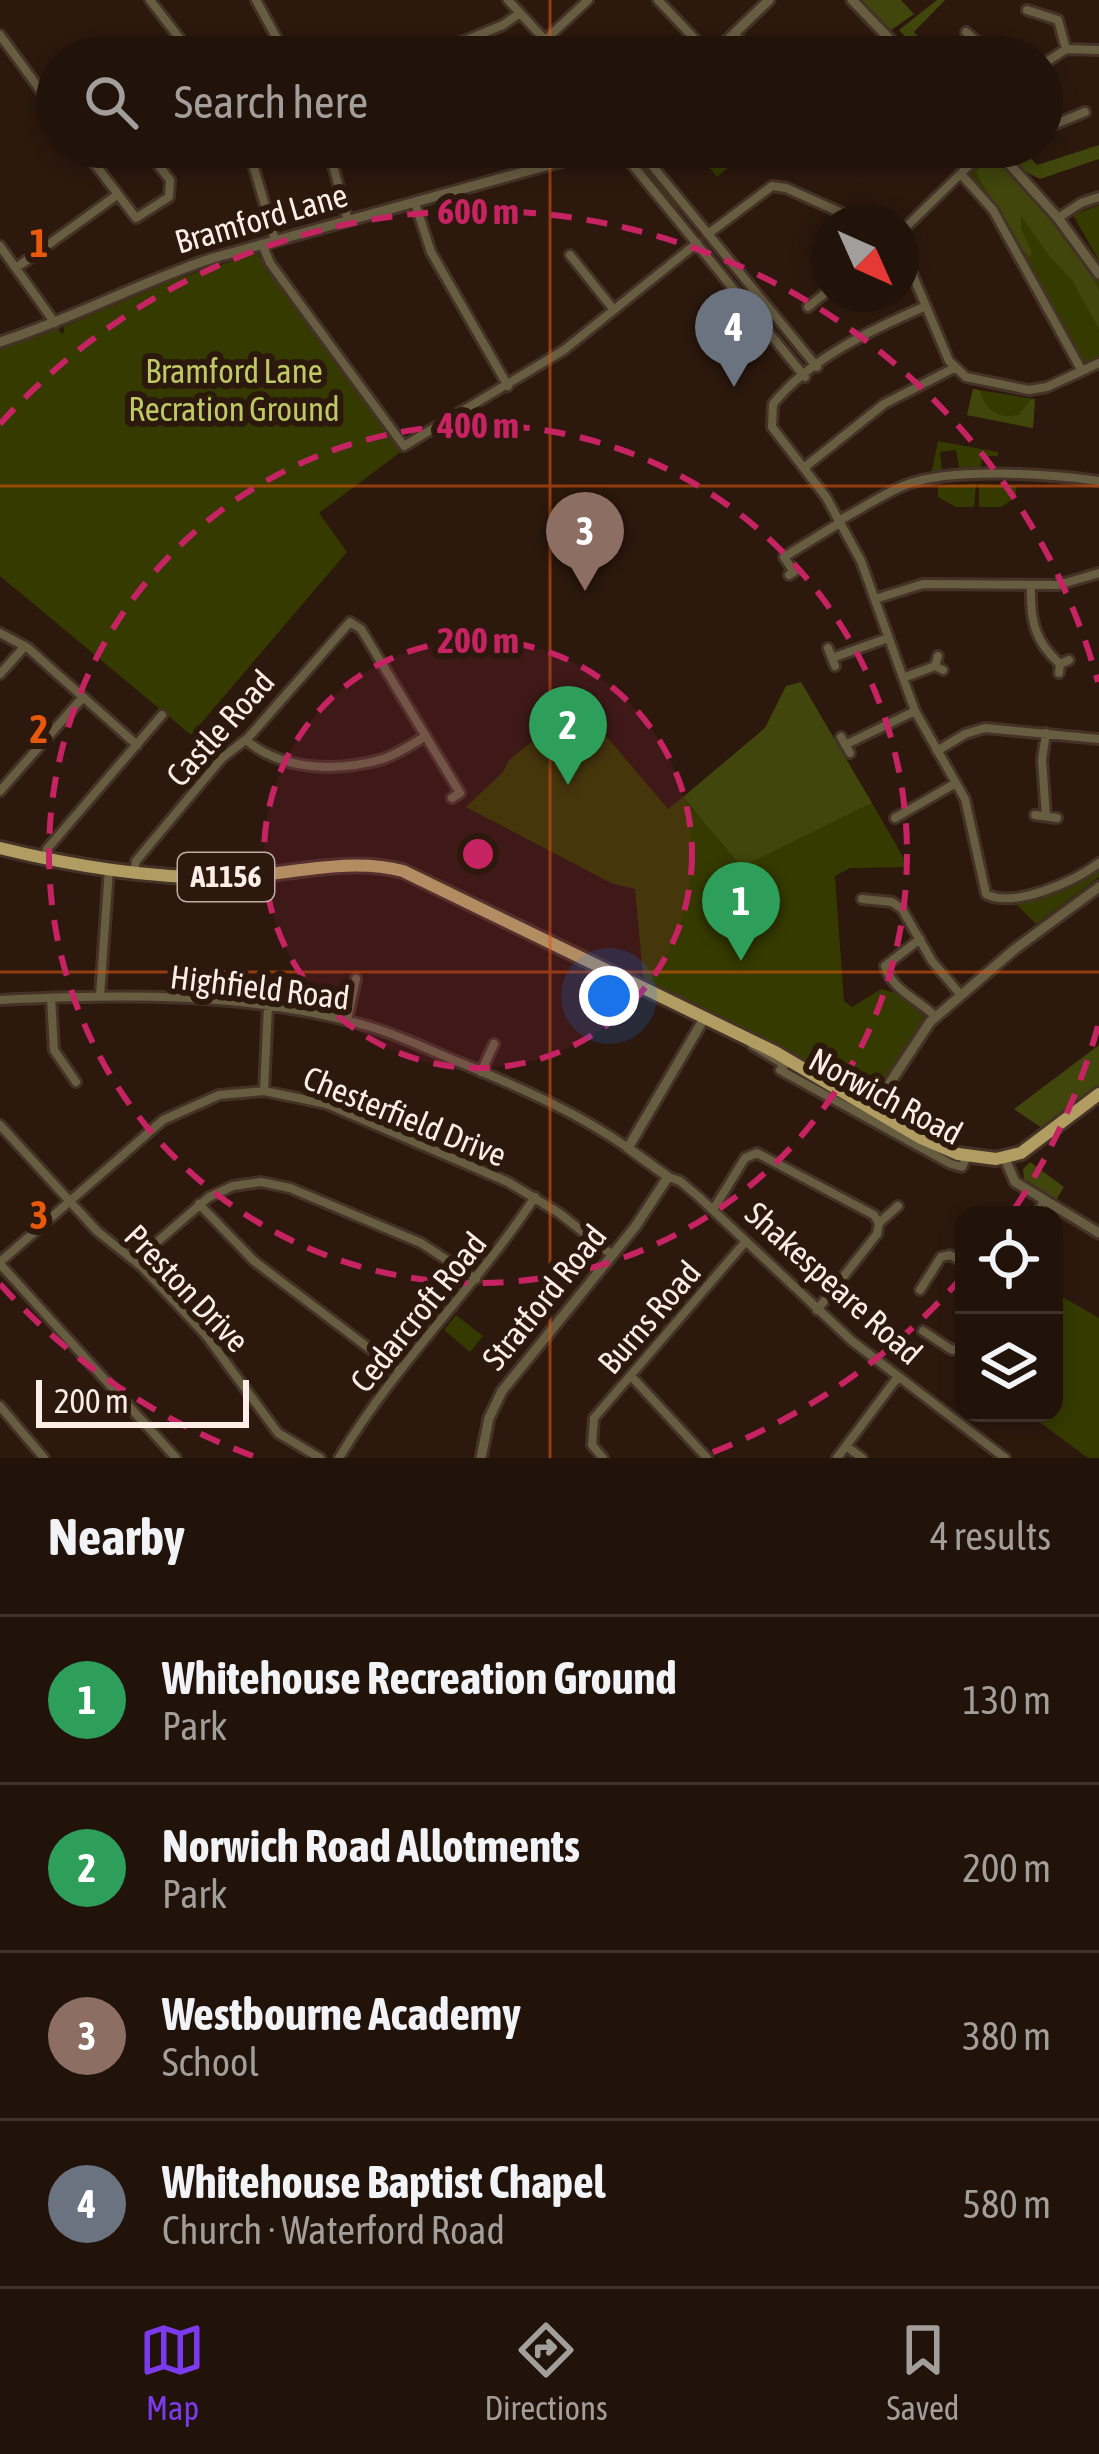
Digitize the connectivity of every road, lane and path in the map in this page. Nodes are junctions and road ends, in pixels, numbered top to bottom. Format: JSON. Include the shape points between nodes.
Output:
{"nodes":[{"id":1,"x":150,"y":0,"type":"edge"},
{"id":2,"x":256,"y":0,"type":"edge"},
{"id":3,"x":508,"y":0,"type":"edge"},
{"id":4,"x":769,"y":0,"type":"edge"},
{"id":5,"x":851,"y":0,"type":"edge"},
{"id":6,"x":582,"y":2,"type":"edge"},
{"id":7,"x":666,"y":2,"type":"edge"},
{"id":8,"x":1034,"y":7,"type":"edge"},
{"id":9,"x":520,"y":13,"type":"junction"},
{"id":10,"x":964,"y":30,"type":"dead end"},
{"id":11,"x":734,"y":34,"type":"edge"},
{"id":12,"x":0,"y":35,"type":"edge"},
{"id":13,"x":178,"y":36,"type":"edge"},
{"id":14,"x":276,"y":36,"type":"edge"},
{"id":15,"x":478,"y":36,"type":"edge"},
{"id":16,"x":541,"y":36,"type":"edge"},
{"id":17,"x":549,"y":36,"type":"edge"},
{"id":18,"x":694,"y":36,"type":"edge"},
{"id":19,"x":886,"y":36,"type":"edge"},
{"id":20,"x":971,"y":36,"type":"edge"},
{"id":21,"x":1066,"y":49,"type":"junction"},
{"id":22,"x":1099,"y":50,"type":"edge"},
{"id":23,"x":1063,"y":51,"type":"edge"},
{"id":24,"x":36,"y":84,"type":"edge"},
{"id":25,"x":1085,"y":112,"type":"dead end"},
{"id":26,"x":1063,"y":119,"type":"edge"},
{"id":27,"x":97,"y":168,"type":"edge"},
{"id":28,"x":160,"y":168,"type":"edge"},
{"id":29,"x":254,"y":168,"type":"edge"},
{"id":30,"x":334,"y":168,"type":"edge"},
{"id":31,"x":540,"y":168,"type":"edge"},
{"id":32,"x":630,"y":168,"type":"edge"},
{"id":33,"x":654,"y":168,"type":"edge"},
{"id":34,"x":968,"y":168,"type":"edge"},
{"id":35,"x":1011,"y":168,"type":"edge"},
{"id":36,"x":961,"y":174,"type":"junction"},
{"id":37,"x":117,"y":195,"type":"junction"},
{"id":38,"x":1099,"y":197,"type":"edge"},
{"id":39,"x":415,"y":203,"type":"junction"},
{"id":40,"x":822,"y":204,"type":"edge"},
{"id":41,"x":686,"y":208,"type":"junction"},
{"id":42,"x":919,"y":215,"type":"edge"},
{"id":43,"x":675,"y":217,"type":"junction"},
{"id":44,"x":1058,"y":218,"type":"junction"},
{"id":45,"x":348,"y":221,"type":"junction"},
{"id":46,"x":707,"y":234,"type":"junction"},
{"id":47,"x":275,"y":240,"type":"junction"},
{"id":48,"x":697,"y":243,"type":"junction"},
{"id":49,"x":262,"y":244,"type":"junction"},
{"id":50,"x":0,"y":245,"type":"edge"},
{"id":51,"x":570,"y":255,"type":"dead end"},
{"id":52,"x":730,"y":261,"type":"junction"},
{"id":53,"x":16,"y":268,"type":"junction"},
{"id":54,"x":719,"y":270,"type":"junction"},
{"id":55,"x":1099,"y":274,"type":"edge"},
{"id":56,"x":919,"y":289,"type":"edge"},
{"id":57,"x":811,"y":305,"type":"edge"},
{"id":58,"x":926,"y":306,"type":"junction"},
{"id":59,"x":808,"y":308,"type":"dead end"},
{"id":60,"x":615,"y":310,"type":"junction"},
{"id":61,"x":55,"y":322,"type":"junction"},
{"id":62,"x":0,"y":343,"type":"edge"},
{"id":63,"x":1099,"y":363,"type":"edge"},
{"id":64,"x":817,"y":367,"type":"junction"},
{"id":65,"x":954,"y":368,"type":"junction"},
{"id":66,"x":1083,"y":371,"type":"junction"},
{"id":67,"x":805,"y":376,"type":"junction"},
{"id":68,"x":508,"y":386,"type":"junction"},
{"id":69,"x":805,"y":467,"type":"junction"},
{"id":70,"x":1099,"y":481,"type":"edge"},
{"id":71,"x":841,"y":521,"type":"junction"},
{"id":72,"x":1099,"y":573,"type":"edge"},
{"id":73,"x":789,"y":575,"type":"dead end"},
{"id":74,"x":1031,"y":586,"type":"junction"},
{"id":75,"x":875,"y":599,"type":"junction"},
{"id":76,"x":0,"y":633,"type":"edge"},
{"id":77,"x":888,"y":638,"type":"junction"},
{"id":78,"x":25,"y":646,"type":"junction"},
{"id":79,"x":831,"y":657,"type":"dead end"},
{"id":80,"x":939,"y":664,"type":"dead end"},
{"id":81,"x":1062,"y":666,"type":"dead end"},
{"id":82,"x":0,"y":674,"type":"edge"},
{"id":83,"x":903,"y":677,"type":"junction"},
{"id":84,"x":83,"y":697,"type":"junction"},
{"id":85,"x":915,"y":711,"type":"junction"},
{"id":86,"x":162,"y":715,"type":"dead end"},
{"id":87,"x":1046,"y":733,"type":"junction"},
{"id":88,"x":426,"y":736,"type":"junction"},
{"id":89,"x":1099,"y":739,"type":"edge"},
{"id":90,"x":245,"y":740,"type":"junction"},
{"id":91,"x":137,"y":745,"type":"junction"},
{"id":92,"x":846,"y":745,"type":"dead end"},
{"id":93,"x":938,"y":751,"type":"junction"},
{"id":94,"x":956,"y":783,"type":"junction"},
{"id":95,"x":0,"y":791,"type":"edge"},
{"id":96,"x":452,"y":798,"type":"dead end"},
{"id":97,"x":1046,"y":816,"type":"dead end"},
{"id":98,"x":895,"y":818,"type":"dead end"},
{"id":99,"x":0,"y":848,"type":"edge"},
{"id":100,"x":44,"y":858,"type":"junction"},
{"id":101,"x":1099,"y":863,"type":"edge"},
{"id":102,"x":109,"y":869,"type":"junction"},
{"id":103,"x":134,"y":872,"type":"junction"},
{"id":104,"x":1099,"y":887,"type":"edge"},
{"id":105,"x":862,"y":899,"type":"dead end"},
{"id":106,"x":920,"y":939,"type":"junction"},
{"id":107,"x":356,"y":979,"type":"dead end"},
{"id":108,"x":960,"y":994,"type":"junction"},
{"id":109,"x":100,"y":996,"type":"junction"},
{"id":110,"x":51,"y":998,"type":"junction"},
{"id":111,"x":0,"y":1000,"type":"edge"},
{"id":112,"x":268,"y":1006,"type":"junction"},
{"id":113,"x":705,"y":1017,"type":"junction"},
{"id":114,"x":935,"y":1017,"type":"junction"},
{"id":115,"x":347,"y":1020,"type":"junction"},
{"id":116,"x":494,"y":1044,"type":"dead end"},
{"id":117,"x":782,"y":1059,"type":"junction"},
{"id":118,"x":481,"y":1072,"type":"junction"},
{"id":119,"x":76,"y":1082,"type":"dead end"},
{"id":120,"x":264,"y":1091,"type":"junction"},
{"id":121,"x":1099,"y":1094,"type":"edge"},
{"id":122,"x":872,"y":1110,"type":"junction"},
{"id":123,"x":0,"y":1125,"type":"edge"},
{"id":124,"x":628,"y":1148,"type":"junction"},
{"id":125,"x":967,"y":1156,"type":"junction"},
{"id":126,"x":1005,"y":1159,"type":"junction"},
{"id":127,"x":668,"y":1177,"type":"junction"},
{"id":128,"x":535,"y":1197,"type":"junction"},
{"id":129,"x":1044,"y":1199,"type":"junction"},
{"id":130,"x":70,"y":1200,"type":"junction"},
{"id":131,"x":199,"y":1204,"type":"junction"},
{"id":132,"x":898,"y":1206,"type":"dead end"},
{"id":133,"x":1041,"y":1206,"type":"edge"},
{"id":134,"x":713,"y":1210,"type":"junction"},
{"id":135,"x":879,"y":1223,"type":"junction"},
{"id":136,"x":1099,"y":1233,"type":"edge"},
{"id":137,"x":746,"y":1241,"type":"junction"},
{"id":138,"x":612,"y":1255,"type":"junction"},
{"id":139,"x":955,"y":1258,"type":"edge"},
{"id":140,"x":135,"y":1261,"type":"junction"},
{"id":141,"x":0,"y":1263,"type":"edge"},
{"id":142,"x":476,"y":1279,"type":"junction"},
{"id":143,"x":920,"y":1290,"type":"dead end"},
{"id":144,"x":818,"y":1310,"type":"junction"},
{"id":145,"x":923,"y":1331,"type":"dead end"},
{"id":146,"x":955,"y":1348,"type":"edge"},
{"id":147,"x":399,"y":1371,"type":"junction"},
{"id":148,"x":631,"y":1376,"type":"junction"},
{"id":149,"x":897,"y":1378,"type":"junction"},
{"id":150,"x":0,"y":1406,"type":"edge"},
{"id":151,"x":846,"y":1446,"type":"junction"},
{"id":152,"x":44,"y":1458,"type":"edge"},
{"id":153,"x":176,"y":1458,"type":"edge"},
{"id":154,"x":320,"y":1458,"type":"edge"},
{"id":155,"x":339,"y":1458,"type":"edge"},
{"id":156,"x":481,"y":1458,"type":"edge"},
{"id":157,"x":603,"y":1458,"type":"edge"},
{"id":158,"x":707,"y":1458,"type":"edge"},
{"id":159,"x":838,"y":1458,"type":"edge"},
{"id":160,"x":862,"y":1458,"type":"edge"},
{"id":161,"x":1005,"y":1458,"type":"edge"}],
"edges":[{"from":1,"to":13,"type":"street"},
{"from":2,"to":14,"type":"street"},
{"from":3,"to":9,"type":"street"},
{"from":4,"to":11,"type":"street"},
{"from":5,"to":19,"type":"street"},
{"from":6,"to":17,"type":"street"},
{"from":7,"to":18,"type":"street"},
{"from":8,"to":21,"type":"street","via":[[1060,23]]},
{"from":9,"to":15,"type":"street"},
{"from":9,"to":16,"type":"street"},
{"from":10,"to":20,"type":"street"},
{"from":12,"to":24,"type":"street"},
{"from":21,"to":22,"type":"street"},
{"from":21,"to":23,"type":"street"},
{"from":25,"to":26,"type":"street"},
{"from":27,"to":37,"type":"street"},
{"from":28,"to":37,"type":"street","via":[[172,188],[146,214],[136,218]]},
{"from":29,"to":47,"type":"street"},
{"from":30,"to":45,"type":"street"},
{"from":31,"to":39,"type":"street","name":"Bramford Lane"},
{"from":32,"to":43,"type":"street"},
{"from":33,"to":41,"type":"street"},
{"from":34,"to":36,"type":"street"},
{"from":35,"to":44,"type":"street"},
{"from":36,"to":42,"type":"street"},
{"from":36,"to":66,"type":"street","via":[[993,211]]},
{"from":37,"to":53,"type":"street"},
{"from":38,"to":44,"type":"street"},
{"from":39,"to":45,"type":"street","name":"Bramford Lane"},
{"from":39,"to":68,"type":"street","via":[[434,258]]},
{"from":40,"to":46,"type":"street","via":[[772,186]]},
{"from":41,"to":43,"type":"street"},
{"from":41,"to":46,"type":"street"},
{"from":43,"to":48,"type":"street"},
{"from":44,"to":55,"type":"street"},
{"from":45,"to":47,"type":"street","name":"Bramford Lane"},
{"from":46,"to":52,"type":"street"},
{"from":47,"to":49,"type":"street","name":"Bramford Lane"},
{"from":48,"to":54,"type":"street"},
{"from":48,"to":60,"type":"street"},
{"from":49,"to":61,"type":"street","name":"Bramford Lane"},
{"from":49,"to":68,"type":"street","via":[[404,446]]},
{"from":50,"to":53,"type":"street"},
{"from":51,"to":60,"type":"street"},
{"from":52,"to":54,"type":"street"},
{"from":52,"to":64,"type":"street"},
{"from":53,"to":61,"type":"street"},
{"from":54,"to":67,"type":"street"},
{"from":56,"to":58,"type":"street"},
{"from":57,"to":59,"type":"street"},
{"from":58,"to":64,"type":"street","via":[[862,334]]},
{"from":58,"to":65,"type":"street"},
{"from":60,"to":68,"type":"street"},
{"from":61,"to":62,"type":"street","name":"Bramford Lane"},
{"from":63,"to":66,"type":"street"},
{"from":64,"to":67,"type":"street"},
{"from":65,"to":66,"type":"street","via":[[1029,390]]},
{"from":65,"to":69,"type":"street","via":[[884,404]]},
{"from":67,"to":69,"type":"street","via":[[771,415]]},
{"from":69,"to":71,"type":"street"},
{"from":70,"to":71,"type":"street","via":[[931,477]]},
{"from":71,"to":73,"type":"street","via":[[784,556]]},
{"from":71,"to":75,"type":"street"},
{"from":72,"to":74,"type":"street"},
{"from":74,"to":75,"type":"street","via":[[923,584]]},
{"from":74,"to":81,"type":"street","via":[[1036,635]]},
{"from":75,"to":77,"type":"street"},
{"from":76,"to":78,"type":"street"},
{"from":77,"to":79,"type":"street"},
{"from":77,"to":83,"type":"street"},
{"from":78,"to":82,"type":"street"},
{"from":78,"to":84,"type":"street"},
{"from":80,"to":83,"type":"street"},
{"from":83,"to":85,"type":"street"},
{"from":84,"to":91,"type":"street"},
{"from":84,"to":95,"type":"street"},
{"from":85,"to":92,"type":"street"},
{"from":85,"to":93,"type":"street"},
{"from":86,"to":91,"type":"street"},
{"from":87,"to":89,"type":"street"},
{"from":87,"to":93,"type":"street","via":[[985,728]]},
{"from":87,"to":97,"type":"street"},
{"from":88,"to":90,"type":"street","via":[[379,760],[304,766],[275,760]]},
{"from":88,"to":90,"type":"street","name":"Castle Road","via":[[350,622]]},
{"from":88,"to":96,"type":"street","via":[[460,793]]},
{"from":90,"to":103,"type":"street","name":"Castle Road","via":[[219,761]]},
{"from":91,"to":100,"type":"street"},
{"from":93,"to":94,"type":"street"},
{"from":94,"to":98,"type":"street"},
{"from":94,"to":101,"type":"street","via":[[984,890],[996,899],[1052,889]]},
{"from":99,"to":100,"type":"main road","name":"Norwich Road","number":"A1156"},
{"from":100,"to":102,"type":"main road","name":"Norwich Road","number":"A1156"},
{"from":102,"to":103,"type":"main road","name":"Norwich Road","number":"A1156"},
{"from":102,"to":109,"type":"street"},
{"from":103,"to":113,"type":"main road","name":"Norwich Road","number":"A1156","via":[[239,877],[362,865],[404,871]]},
{"from":104,"to":108,"type":"street"},
{"from":105,"to":106,"type":"street","via":[[898,904]]},
{"from":106,"to":108,"type":"street"},
{"from":106,"to":114,"type":"street","via":[[886,972]]},
{"from":107,"to":115,"type":"street"},
{"from":108,"to":114,"type":"street"},
{"from":109,"to":110,"type":"street","name":"Highfield Road"},
{"from":109,"to":112,"type":"street","name":"Highfield Road"},
{"from":110,"to":111,"type":"street","name":"Highfield Road"},
{"from":110,"to":119,"type":"street","via":[[54,1050]]},
{"from":112,"to":115,"type":"street","name":"Highfield Road"},
{"from":112,"to":120,"type":"street"},
{"from":113,"to":117,"type":"main road","name":"Norwich Road","number":"A1156"},
{"from":113,"to":124,"type":"street"},
{"from":114,"to":122,"type":"street"},
{"from":115,"to":118,"type":"street","name":"Highfield Road"},
{"from":116,"to":118,"type":"street"},
{"from":117,"to":122,"type":"main road","name":"Norwich Road"},
{"from":117,"to":125,"type":"street","name":"Norwich Road","via":[[780,1070],[951,1164],[962,1167]]},
{"from":118,"to":124,"type":"street","name":"Highfield Road","via":[[581,1116]]},
{"from":120,"to":128,"type":"street","name":"Chesterfield Drive","via":[[327,1104]]},
{"from":120,"to":130,"type":"street","name":"Chesterfield Drive","via":[[219,1094],[171,1114]]},
{"from":121,"to":126,"type":"main road","via":[[1042,1141]]},
{"from":122,"to":125,"type":"main road","name":"Norwich Road"},
{"from":123,"to":130,"type":"street","name":"Preston Drive"},
{"from":124,"to":127,"type":"street","name":"Shakespeare Road"},
{"from":125,"to":126,"type":"main road","name":"Norwich Road"},
{"from":126,"to":129,"type":"street","via":[[1016,1183]]},
{"from":127,"to":134,"type":"street","name":"Shakespeare Road"},
{"from":127,"to":138,"type":"street","name":"Stratford Road"},
{"from":128,"to":138,"type":"street","name":"Chesterfield Drive"},
{"from":128,"to":142,"type":"street","name":"Cedarcroft Road"},
{"from":129,"to":133,"type":"street"},
{"from":129,"to":136,"type":"street"},
{"from":130,"to":140,"type":"street","name":"Preston Drive"},
{"from":130,"to":141,"type":"street","name":"Chesterfield Drive"},
{"from":131,"to":140,"type":"street"},
{"from":131,"to":142,"type":"street","via":[[242,1184],[283,1185],[422,1243]]},
{"from":131,"to":147,"type":"street","via":[[263,1269]]},
{"from":132,"to":135,"type":"street"},
{"from":134,"to":135,"type":"street","via":[[745,1158],[757,1153]]},
{"from":134,"to":137,"type":"street","name":"Shakespeare Road"},
{"from":135,"to":144,"type":"street"},
{"from":137,"to":144,"type":"street","name":"Shakespeare Road"},
{"from":137,"to":148,"type":"street","name":"Burns Road"},
{"from":138,"to":156,"type":"street","name":"Stratford Road","via":[[502,1391]]},
{"from":139,"to":143,"type":"street","via":[[941,1257]]},
{"from":140,"to":154,"type":"street","name":"Preston Drive","via":[[216,1347],[278,1433]]},
{"from":141,"to":153,"type":"street"},
{"from":142,"to":147,"type":"street","name":"Cedarcroft Road"},
{"from":144,"to":149,"type":"street","name":"Shakespeare Road"},
{"from":145,"to":146,"type":"street"},
{"from":147,"to":155,"type":"street","name":"Cedarcroft Road"},
{"from":148,"to":157,"type":"street","name":"Burns Road","via":[[592,1426],[593,1448]]},
{"from":148,"to":158,"type":"street"},
{"from":149,"to":151,"type":"street"},
{"from":149,"to":161,"type":"street","name":"Shakespeare Road"},
{"from":150,"to":152,"type":"street"},
{"from":151,"to":159,"type":"street"},
{"from":151,"to":160,"type":"street"}]}
